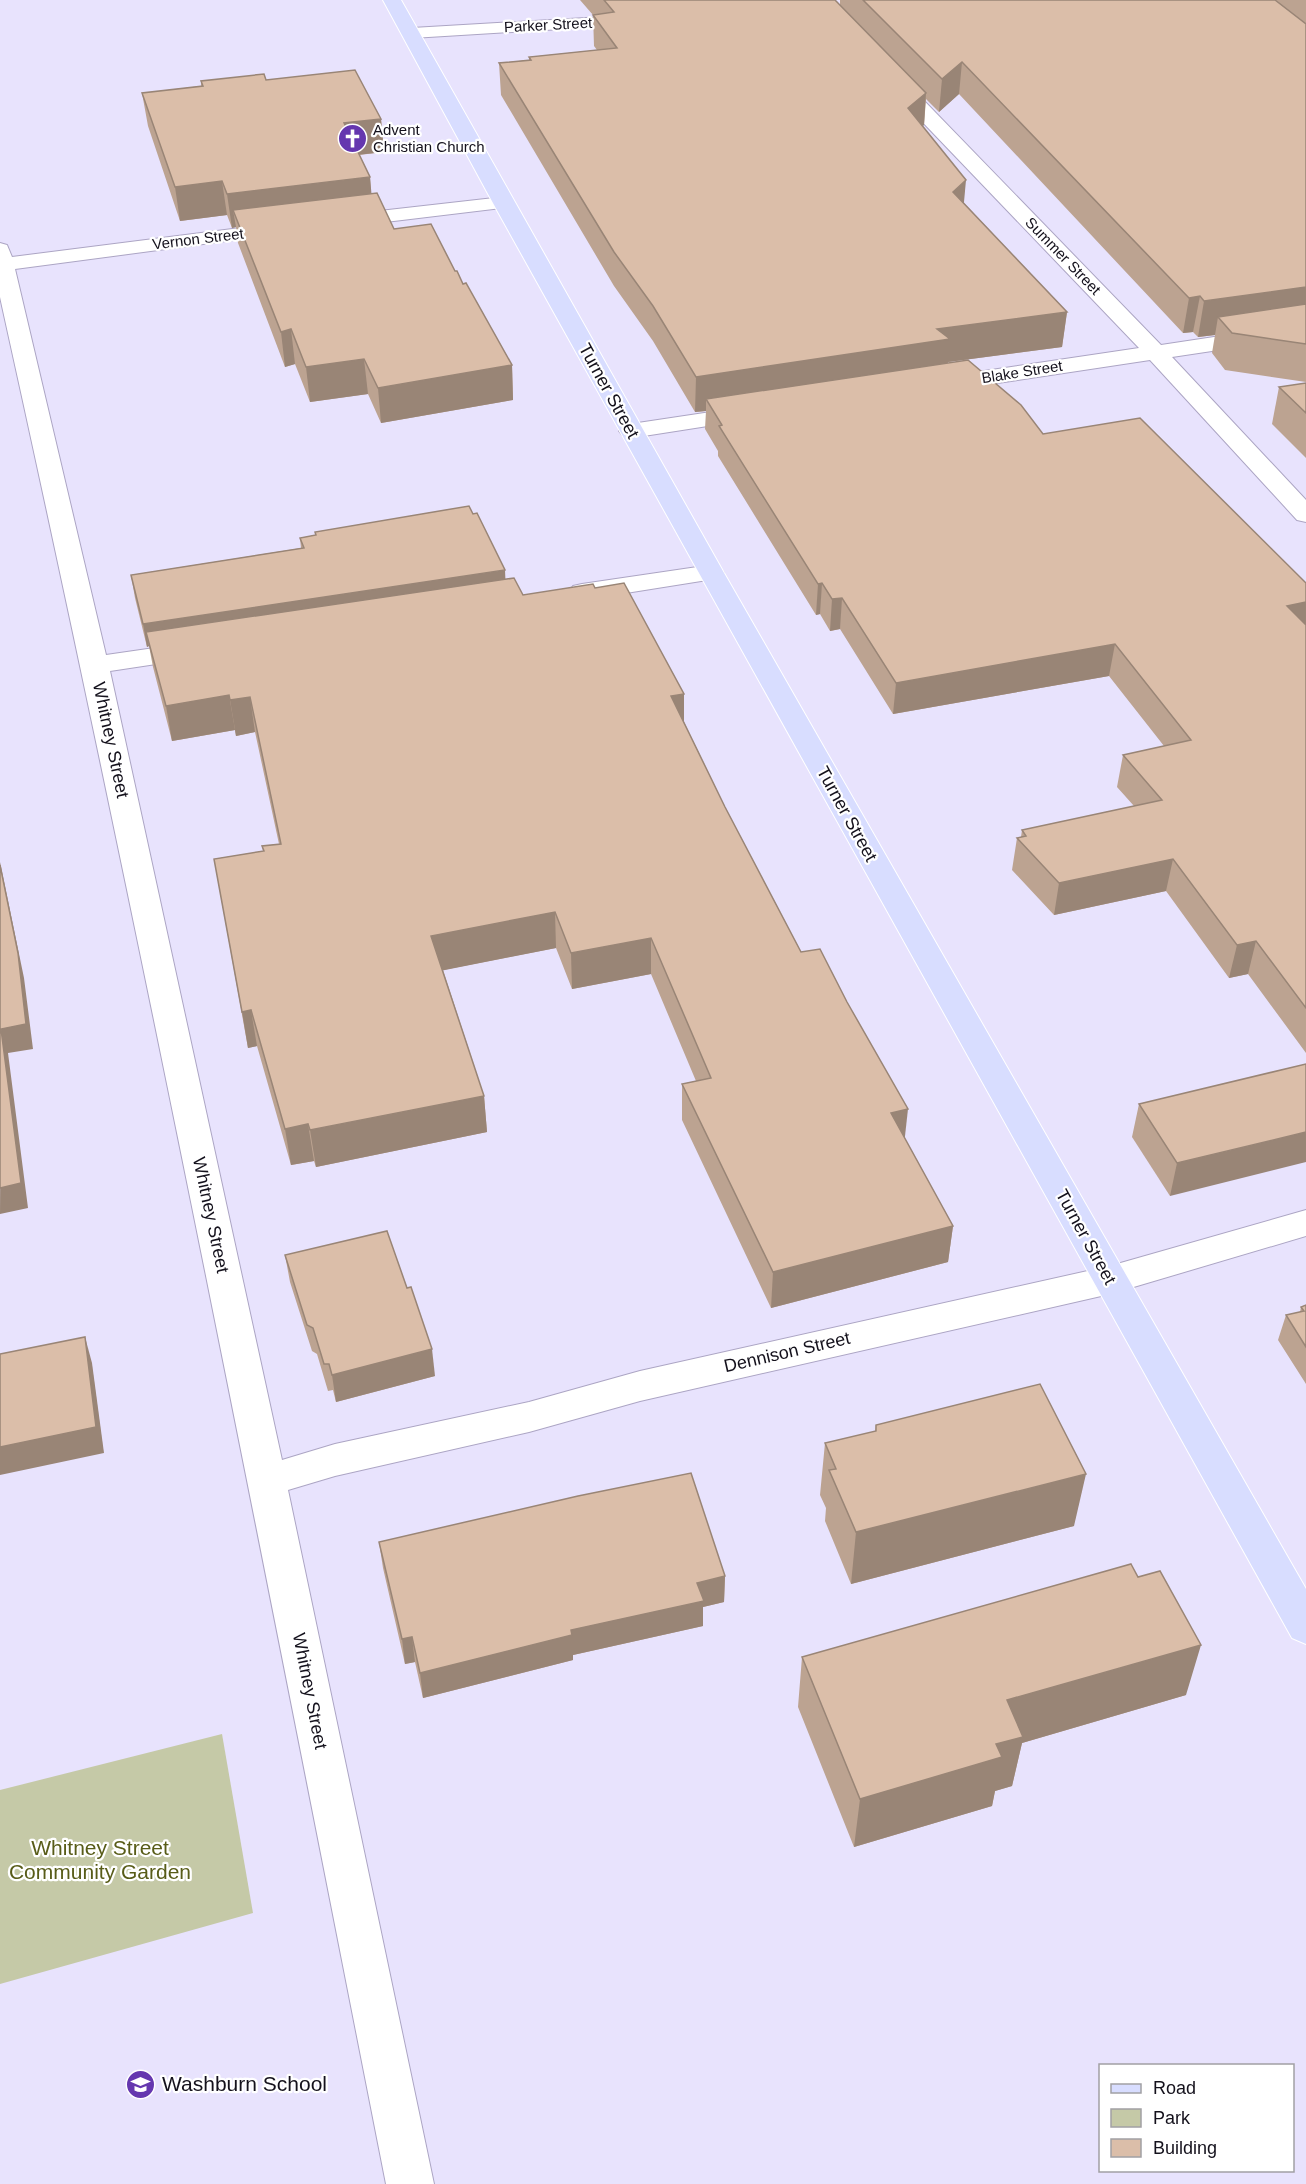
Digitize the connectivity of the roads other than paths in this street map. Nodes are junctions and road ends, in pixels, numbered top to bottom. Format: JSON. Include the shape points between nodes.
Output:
{"nodes":[{"id":1,"x":392,"y":0,"type":"edge"},
{"id":2,"x":656,"y":19,"type":"edge"},
{"id":3,"x":412,"y":33,"type":"junction"},
{"id":4,"x":878,"y":64,"type":"edge"},
{"id":5,"x":503,"y":203,"type":"junction"},
{"id":6,"x":324,"y":224,"type":"edge"},
{"id":7,"x":301,"y":226,"type":"edge"},
{"id":8,"x":1,"y":260,"type":"edge"},
{"id":9,"x":1306,"y":330,"type":"edge"},
{"id":10,"x":1155,"y":352,"type":"junction"},
{"id":11,"x":927,"y":386,"type":"edge"},
{"id":12,"x":775,"y":409,"type":"edge"},
{"id":13,"x":631,"y":430,"type":"junction"},
{"id":14,"x":1306,"y":515,"type":"edge"},
{"id":15,"x":711,"y":573,"type":"junction"},
{"id":16,"x":562,"y":595,"type":"edge"},
{"id":17,"x":223,"y":646,"type":"edge"},
{"id":18,"x":95,"y":665,"type":"junction"},
{"id":19,"x":1306,"y":1223,"type":"edge"},
{"id":20,"x":1110,"y":1280,"type":"junction"},
{"id":21,"x":267,"y":1480,"type":"junction"},
{"id":22,"x":1306,"y":1626,"type":"edge"},
{"id":23,"x":410,"y":2184,"type":"edge"}],
"edges":[{"from":1,"to":3,"type":"main road","name":"Turner Street"},
{"from":2,"to":3,"type":"street","name":"Parker Street"},
{"from":3,"to":5,"type":"main road","name":"Turner Street"},
{"from":4,"to":10,"type":"street","name":"Summer Street"},
{"from":5,"to":6,"type":"street"},
{"from":5,"to":13,"type":"main road","name":"Turner Street"},
{"from":7,"to":8,"type":"street","name":"Vernon Street"},
{"from":8,"to":18,"type":"street","name":"Whitney Street"},
{"from":9,"to":10,"type":"street","name":"Blake Street"},
{"from":10,"to":11,"type":"street","name":"Blake Street"},
{"from":10,"to":14,"type":"street","name":"Summer Street"},
{"from":12,"to":13,"type":"street"},
{"from":13,"to":15,"type":"main road","name":"Turner Street"},
{"from":15,"to":16,"type":"street"},
{"from":15,"to":20,"type":"main road","name":"Turner Street"},
{"from":17,"to":18,"type":"street"},
{"from":18,"to":21,"type":"street","name":"Whitney Street"},
{"from":19,"to":20,"type":"street","name":"Dennison Street"},
{"from":20,"to":21,"type":"street","name":"Dennison Street","via":[[640,1386]]},
{"from":20,"to":22,"type":"main road","name":"Turner Street"},
{"from":21,"to":23,"type":"street","name":"Whitney Street"}]}
